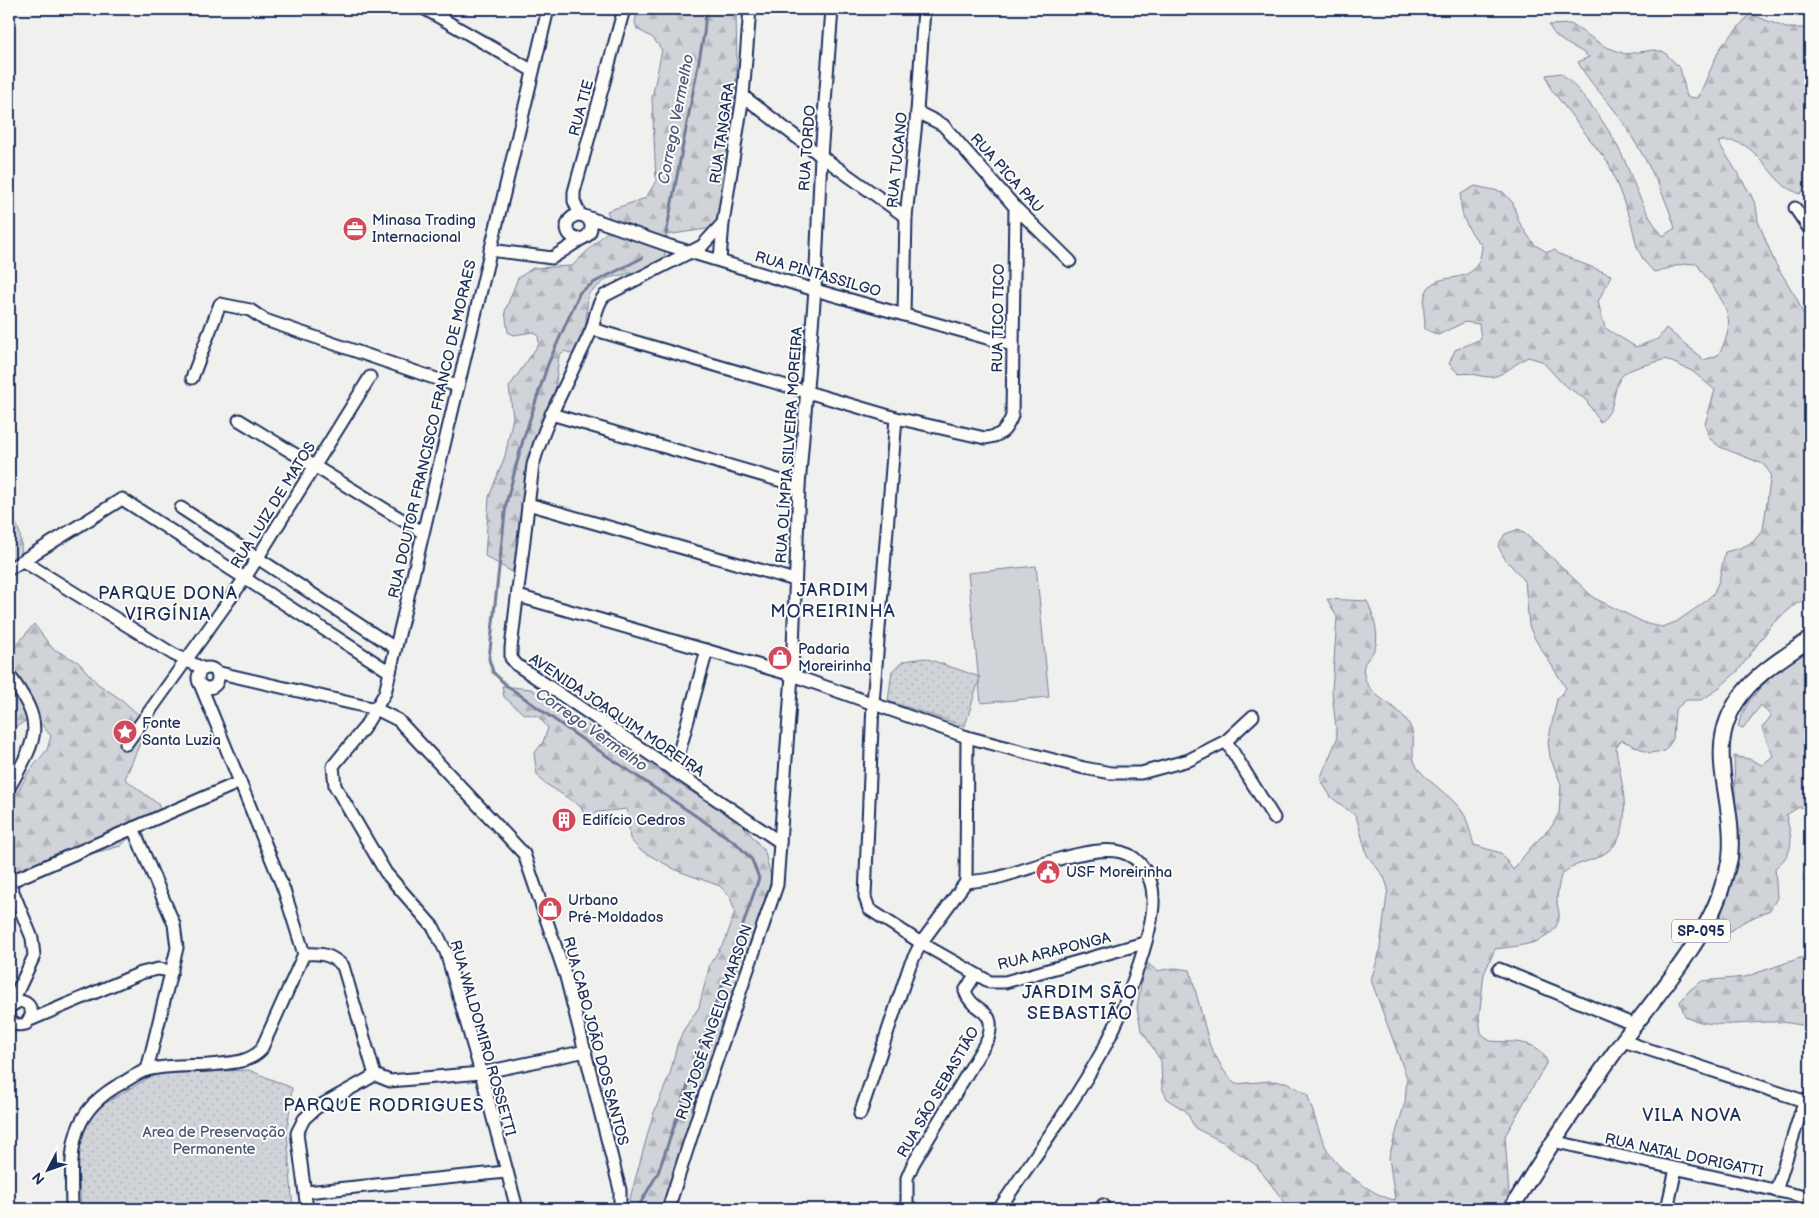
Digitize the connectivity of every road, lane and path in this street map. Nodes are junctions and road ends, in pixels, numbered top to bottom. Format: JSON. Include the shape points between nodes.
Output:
{"nodes":[{"id":1,"x":425,"y":9,"type":"edge"},
{"id":2,"x":548,"y":9,"type":"edge"},
{"id":3,"x":624,"y":9,"type":"edge"},
{"id":4,"x":750,"y":9,"type":"edge"},
{"id":5,"x":832,"y":9,"type":"edge"},
{"id":6,"x":924,"y":9,"type":"edge"},
{"id":7,"x":533,"y":71,"type":"junction"},
{"id":8,"x":743,"y":96,"type":"junction"},
{"id":9,"x":917,"y":112,"type":"junction"},
{"id":10,"x":821,"y":156,"type":"junction"},
{"id":11,"x":1015,"y":207,"type":"junction"},
{"id":12,"x":1794,"y":208,"type":"dead end"},
{"id":13,"x":582,"y":216,"type":"junction"},
{"id":14,"x":906,"y":217,"type":"junction"},
{"id":15,"x":723,"y":223,"type":"junction"},
{"id":16,"x":616,"y":227,"type":"junction"},
{"id":17,"x":1810,"y":230,"type":"edge"},
{"id":18,"x":568,"y":231,"type":"junction"},
{"id":19,"x":586,"y":235,"type":"junction"},
{"id":20,"x":670,"y":246,"type":"junction"},
{"id":21,"x":490,"y":250,"type":"junction"},
{"id":22,"x":691,"y":252,"type":"junction"},
{"id":23,"x":558,"y":256,"type":"junction"},
{"id":24,"x":720,"y":260,"type":"junction"},
{"id":25,"x":1070,"y":261,"type":"dead end"},
{"id":26,"x":666,"y":266,"type":"junction"},
{"id":27,"x":815,"y":290,"type":"junction"},
{"id":28,"x":904,"y":315,"type":"junction"},
{"id":29,"x":592,"y":329,"type":"junction"},
{"id":30,"x":1012,"y":345,"type":"junction"},
{"id":31,"x":370,"y":377,"type":"dead end"},
{"id":32,"x":192,"y":378,"type":"dead end"},
{"id":33,"x":457,"y":386,"type":"junction"},
{"id":34,"x":807,"y":392,"type":"junction"},
{"id":35,"x":551,"y":414,"type":"junction"},
{"id":36,"x":896,"y":418,"type":"junction"},
{"id":37,"x":239,"y":420,"type":"dead end"},
{"id":38,"x":315,"y":466,"type":"junction"},
{"id":39,"x":799,"y":486,"type":"junction"},
{"id":40,"x":528,"y":504,"type":"junction"},
{"id":41,"x":181,"y":508,"type":"dead end"},
{"id":42,"x":422,"y":532,"type":"junction"},
{"id":43,"x":258,"y":558,"type":"junction"},
{"id":44,"x":23,"y":560,"type":"junction"},
{"id":45,"x":9,"y":569,"type":"edge"},
{"id":46,"x":245,"y":578,"type":"junction"},
{"id":47,"x":795,"y":580,"type":"junction"},
{"id":48,"x":518,"y":596,"type":"junction"},
{"id":49,"x":1810,"y":639,"type":"edge"},
{"id":50,"x":395,"y":648,"type":"junction"},
{"id":51,"x":707,"y":650,"type":"junction"},
{"id":52,"x":184,"y":662,"type":"junction"},
{"id":53,"x":204,"y":669,"type":"junction"},
{"id":54,"x":390,"y":672,"type":"junction"},
{"id":55,"x":9,"y":675,"type":"edge"},
{"id":56,"x":792,"y":675,"type":"junction"},
{"id":57,"x":215,"y":680,"type":"junction"},
{"id":58,"x":199,"y":682,"type":"junction"},
{"id":59,"x":207,"y":701,"type":"junction"},
{"id":60,"x":873,"y":703,"type":"junction"},
{"id":61,"x":376,"y":709,"type":"junction"},
{"id":62,"x":1253,"y":716,"type":"dead end"},
{"id":63,"x":967,"y":737,"type":"junction"},
{"id":64,"x":1226,"y":741,"type":"junction"},
{"id":65,"x":126,"y":744,"type":"dead end"},
{"id":66,"x":674,"y":771,"type":"junction"},
{"id":67,"x":240,"y":782,"type":"junction"},
{"id":68,"x":9,"y":788,"type":"edge"},
{"id":69,"x":1274,"y":818,"type":"dead end"},
{"id":70,"x":133,"y":828,"type":"junction"},
{"id":71,"x":780,"y":842,"type":"junction"},
{"id":72,"x":9,"y":882,"type":"edge"},
{"id":73,"x":966,"y":882,"type":"junction"},
{"id":74,"x":921,"y":943,"type":"junction"},
{"id":75,"x":1144,"y":943,"type":"junction"},
{"id":76,"x":1121,"y":950,"type":"junction"},
{"id":77,"x":304,"y":954,"type":"junction"},
{"id":78,"x":1498,"y":969,"type":"dead end"},
{"id":79,"x":1135,"y":970,"type":"junction"},
{"id":80,"x":172,"y":971,"type":"junction"},
{"id":81,"x":26,"y":975,"type":"junction"},
{"id":82,"x":975,"y":975,"type":"junction"},
{"id":83,"x":28,"y":1005,"type":"junction"},
{"id":84,"x":11,"y":1006,"type":"edge"},
{"id":85,"x":48,"y":1012,"type":"junction"},
{"id":86,"x":9,"y":1018,"type":"edge"},
{"id":87,"x":30,"y":1020,"type":"junction"},
{"id":88,"x":1635,"y":1024,"type":"junction"},
{"id":89,"x":14,"y":1028,"type":"edge"},
{"id":90,"x":1623,"y":1041,"type":"junction"},
{"id":91,"x":586,"y":1051,"type":"junction"},
{"id":92,"x":147,"y":1070,"type":"junction"},
{"id":93,"x":481,"y":1073,"type":"junction"},
{"id":94,"x":375,"y":1075,"type":"junction"},
{"id":95,"x":1807,"y":1102,"type":"edge"},
{"id":96,"x":860,"y":1114,"type":"dead end"},
{"id":97,"x":1552,"y":1142,"type":"junction"},
{"id":98,"x":1676,"y":1169,"type":"junction"},
{"id":99,"x":506,"y":1172,"type":"junction"},
{"id":100,"x":1776,"y":1191,"type":"junction"},
{"id":101,"x":306,"y":1192,"type":"junction"},
{"id":102,"x":1810,"y":1198,"type":"edge"},
{"id":103,"x":72,"y":1209,"type":"edge"},
{"id":104,"x":307,"y":1209,"type":"edge"},
{"id":105,"x":517,"y":1209,"type":"edge"},
{"id":106,"x":619,"y":1209,"type":"edge"},
{"id":107,"x":668,"y":1209,"type":"edge"},
{"id":108,"x":907,"y":1209,"type":"edge"},
{"id":109,"x":999,"y":1209,"type":"edge"},
{"id":110,"x":1511,"y":1209,"type":"edge"},
{"id":111,"x":1667,"y":1209,"type":"edge"}],
"edges":[{"from":1,"to":7,"type":"street"},
{"from":2,"to":7,"type":"street","name":"RUA DOUTOR FRANCISCO FRANCO DE MORAES"},
{"from":3,"to":13,"type":"street","name":"RUA TIE","via":[[574,192],[574,201]]},
{"from":4,"to":8,"type":"street","name":"RUA TANGARA"},
{"from":5,"to":10,"type":"street","name":"RUA TORDO"},
{"from":6,"to":9,"type":"street","name":"RUA TUCANO"},
{"from":7,"to":21,"type":"street","name":"RUA DOUTOR FRANCISCO FRANCO DE MORAES"},
{"from":8,"to":10,"type":"street"},
{"from":8,"to":15,"type":"street","name":"RUA TANGARA"},
{"from":9,"to":11,"type":"street","name":"RUA PICA PAU","via":[[944,125]]},
{"from":9,"to":14,"type":"street","name":"RUA TUCANO"},
{"from":10,"to":14,"type":"street"},
{"from":10,"to":27,"type":"street","name":"RUA TORDO"},
{"from":11,"to":25,"type":"street","name":"RUA PICA PAU"},
{"from":11,"to":30,"type":"street","name":"RUA TICO TICO"},
{"from":12,"to":17,"type":"street"},
{"from":13,"to":16,"type":"street","name":"RUA PINTASSILGO"},
{"from":13,"to":18,"type":"street","via":[[571,218]]},
{"from":13,"to":19,"type":"street","via":[[590,223]]},
{"from":14,"to":28,"type":"street","name":"RUA TUCANO"},
{"from":15,"to":22,"type":"street","name":"AVENIDA JOAQUIM MOREIRA","via":[[710,239]]},
{"from":15,"to":24,"type":"street","name":"RUA TANGARA"},
{"from":16,"to":19,"type":"street"},
{"from":16,"to":20,"type":"street","name":"RUA PINTASSILGO"},
{"from":18,"to":19,"type":"street","via":[[574,238]]},
{"from":18,"to":23,"type":"street"},
{"from":19,"to":23,"type":"street"},
{"from":20,"to":22,"type":"street","name":"RUA PINTASSILGO"},
{"from":20,"to":26,"type":"street"},
{"from":21,"to":23,"type":"street","via":[[546,258]]},
{"from":21,"to":33,"type":"street","name":"RUA DOUTOR FRANCISCO FRANCO DE MORAES"},
{"from":22,"to":24,"type":"street","name":"RUA PINTASSILGO"},
{"from":22,"to":26,"type":"street","name":"AVENIDA JOAQUIM MOREIRA"},
{"from":24,"to":27,"type":"street","name":"RUA PINTASSILGO"},
{"from":26,"to":29,"type":"street","name":"AVENIDA JOAQUIM MOREIRA","via":[[604,296],[597,305]]},
{"from":27,"to":28,"type":"street","name":"RUA PINTASSILGO"},
{"from":27,"to":34,"type":"street","name":"RUA OLÍMPIA SILVEIRA MOREIRA"},
{"from":28,"to":30,"type":"street","name":"RUA PINTASSILGO"},
{"from":29,"to":34,"type":"street"},
{"from":29,"to":35,"type":"street","name":"AVENIDA JOAQUIM MOREIRA"},
{"from":30,"to":36,"type":"street","name":"RUA TICO TICO","via":[[1012,416],[999,436],[984,438]]},
{"from":31,"to":38,"type":"street","name":"RUA LUIZ DE MATOS"},
{"from":32,"to":33,"type":"street","via":[[220,304],[250,310],[265,320]]},
{"from":33,"to":42,"type":"street","name":"RUA DOUTOR FRANCISCO FRANCO DE MORAES"},
{"from":34,"to":36,"type":"street"},
{"from":34,"to":39,"type":"street","name":"RUA OLÍMPIA SILVEIRA MOREIRA"},
{"from":35,"to":39,"type":"street"},
{"from":35,"to":40,"type":"street","name":"AVENIDA JOAQUIM MOREIRA","via":[[533,465]]},
{"from":36,"to":60,"type":"street","name":"RUA ARAPONGA"},
{"from":37,"to":38,"type":"street"},
{"from":38,"to":42,"type":"street"},
{"from":38,"to":43,"type":"street","name":"RUA LUIZ DE MATOS"},
{"from":39,"to":47,"type":"street","name":"RUA OLÍMPIA SILVEIRA MOREIRA"},
{"from":40,"to":47,"type":"street"},
{"from":40,"to":48,"type":"street","name":"AVENIDA JOAQUIM MOREIRA"},
{"from":41,"to":43,"type":"street"},
{"from":42,"to":50,"type":"street","name":"RUA DOUTOR FRANCISCO FRANCO DE MORAES"},
{"from":43,"to":46,"type":"street","name":"RUA LUIZ DE MATOS"},
{"from":43,"to":50,"type":"street"},
{"from":44,"to":45,"type":"street"},
{"from":44,"to":46,"type":"street","via":[[122,499]]},
{"from":44,"to":52,"type":"street"},
{"from":46,"to":52,"type":"street","name":"RUA LUIZ DE MATOS"},
{"from":46,"to":54,"type":"street"},
{"from":47,"to":56,"type":"street","name":"RUA OLÍMPIA SILVEIRA MOREIRA"},
{"from":48,"to":51,"type":"street"},
{"from":48,"to":66,"type":"street","name":"AVENIDA JOAQUIM MOREIRA","via":[[510,648],[511,658],[517,665]]},
{"from":49,"to":88,"type":"main road","number":"SP-095","via":[[1748,687],[1731,710],[1723,728],[1720,751],[1728,802],[1730,858],[1720,893],[1696,941]]},
{"from":50,"to":54,"type":"street","name":"RUA DOUTOR FRANCISCO FRANCO DE MORAES"},
{"from":51,"to":56,"type":"street"},
{"from":51,"to":66,"type":"street"},
{"from":52,"to":53,"type":"street"},
{"from":52,"to":58,"type":"street"},
{"from":52,"to":65,"type":"street","name":"RUA LUIZ DE MATOS"},
{"from":53,"to":57,"type":"street","via":[[208,668]]},
{"from":53,"to":58,"type":"street","via":[[200,671]]},
{"from":54,"to":61,"type":"street","name":"RUA DOUTOR FRANCISCO FRANCO DE MORAES","via":[[385,693]]},
{"from":55,"to":68,"type":"street","via":[[24,696],[34,719],[33,741]]},
{"from":56,"to":60,"type":"street"},
{"from":56,"to":71,"type":"street","name":"RUA OLÍMPIA SILVEIRA MOREIRA"},
{"from":57,"to":58,"type":"street","via":[[203,687]]},
{"from":57,"to":59,"type":"street"},
{"from":57,"to":61,"type":"street","name":"RUA CABO JOÃO DOS SANTOS","via":[[238,677]]},
{"from":58,"to":59,"type":"street"},
{"from":59,"to":67,"type":"street"},
{"from":60,"to":63,"type":"street"},
{"from":60,"to":74,"type":"street","name":"RUA ARAPONGA","via":[[865,896],[869,909]]},
{"from":61,"to":91,"type":"street","name":"RUA CABO JOÃO DOS SANTOS","via":[[398,720],[524,854],[566,977]]},
{"from":61,"to":93,"type":"street","name":"RUA WALDOMIRO ROSSETTI","via":[[333,766],[335,786],[386,873],[434,928],[446,952]]},
{"from":62,"to":64,"type":"street"},
{"from":63,"to":64,"type":"street","via":[[1110,773],[1142,773],[1189,760]]},
{"from":63,"to":73,"type":"street"},
{"from":64,"to":69,"type":"street"},
{"from":66,"to":71,"type":"street","name":"AVENIDA JOAQUIM MOREIRA"},
{"from":67,"to":70,"type":"street"},
{"from":67,"to":77,"type":"street","via":[[284,890]]},
{"from":70,"to":72,"type":"street"},
{"from":70,"to":80,"type":"street","via":[[174,924],[177,948]]},
{"from":71,"to":107,"type":"street","name":"RUA JOSÉ ÂNGELO MARSON","via":[[776,885]]},
{"from":72,"to":81,"type":"street","via":[[32,938],[34,956]]},
{"from":73,"to":74,"type":"street"},
{"from":73,"to":75,"type":"street","via":[[994,878],[1102,849],[1122,852],[1140,863],[1151,879],[1154,899]]},
{"from":74,"to":82,"type":"street","name":"RUA ARAPONGA"},
{"from":74,"to":96,"type":"street","via":[[910,965]]},
{"from":75,"to":76,"type":"street","name":"RUA ARAPONGA"},
{"from":75,"to":79,"type":"street"},
{"from":76,"to":79,"type":"street"},
{"from":76,"to":82,"type":"street","name":"RUA ARAPONGA","via":[[1005,982],[990,982]]},
{"from":77,"to":92,"type":"street","via":[[261,1050],[252,1059]]},
{"from":77,"to":94,"type":"street","via":[[333,956],[342,966]]},
{"from":78,"to":88,"type":"street"},
{"from":79,"to":109,"type":"street","via":[[1125,1003],[1104,1047],[1053,1132]]},
{"from":80,"to":85,"type":"street","via":[[158,968],[141,973]]},
{"from":80,"to":92,"type":"street"},
{"from":81,"to":83,"type":"street"},
{"from":81,"to":84,"type":"street"},
{"from":82,"to":108,"type":"street","name":"RUA SÃO SEBASTIÃO","via":[[964,991],[968,1000],[989,1016],[992,1026],[988,1039],[913,1164],[908,1178]]},
{"from":83,"to":84,"type":"street","via":[[19,1001]]},
{"from":83,"to":85,"type":"street"},
{"from":83,"to":87,"type":"street"},
{"from":85,"to":87,"type":"street"},
{"from":86,"to":89,"type":"street"},
{"from":87,"to":89,"type":"street"},
{"from":88,"to":90,"type":"main road","number":"SP-095"},
{"from":90,"to":95,"type":"street"},
{"from":90,"to":97,"type":"main road","number":"SP-095"},
{"from":91,"to":93,"type":"street"},
{"from":91,"to":106,"type":"street","name":"RUA CABO JOÃO DOS SANTOS","via":[[620,1190]]},
{"from":92,"to":103,"type":"street","via":[[110,1090],[90,1107],[78,1124],[72,1162]]},
{"from":93,"to":94,"type":"street","via":[[390,1081]]},
{"from":93,"to":99,"type":"street","name":"RUA WALDOMIRO ROSSETTI"},
{"from":94,"to":101,"type":"street","via":[[316,1108],[304,1119],[297,1133]]},
{"from":95,"to":100,"type":"street"},
{"from":97,"to":98,"type":"street","name":"RUA NATAL DORIGATTI"},
{"from":97,"to":110,"type":"main road","number":"SP-095"},
{"from":98,"to":100,"type":"street","name":"RUA NATAL DORIGATTI"},
{"from":98,"to":111,"type":"street"},
{"from":99,"to":101,"type":"street"},
{"from":99,"to":105,"type":"street","name":"RUA WALDOMIRO ROSSETTI"},
{"from":100,"to":102,"type":"street","name":"RUA NATAL DORIGATTI"},
{"from":101,"to":104,"type":"street"}]}
